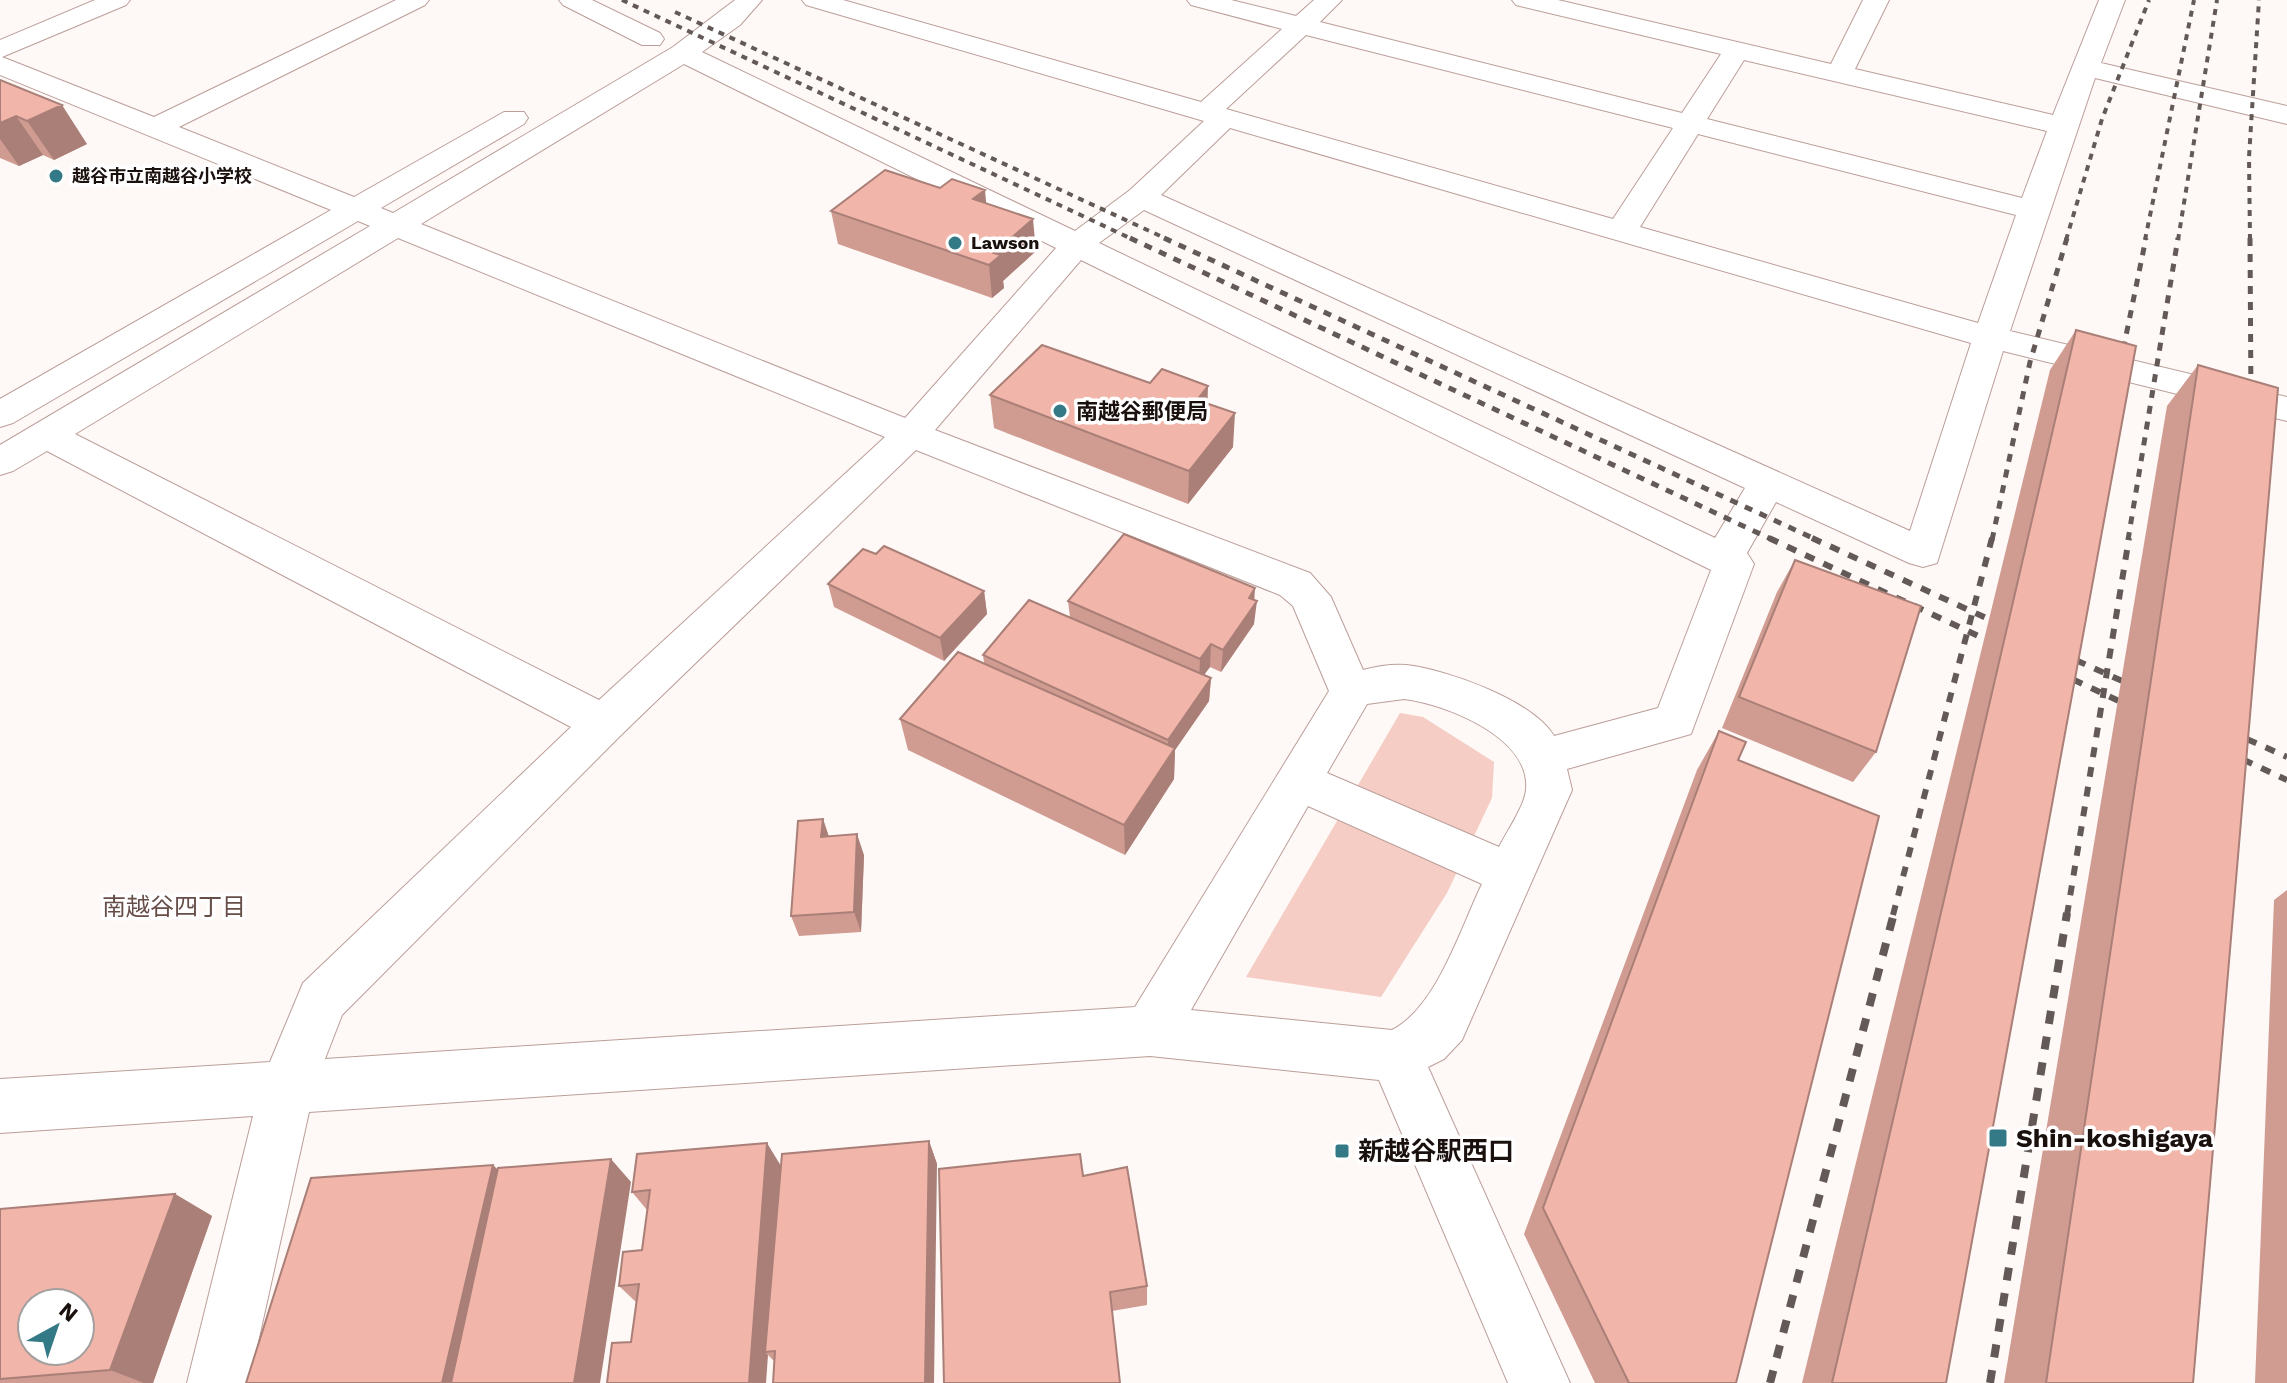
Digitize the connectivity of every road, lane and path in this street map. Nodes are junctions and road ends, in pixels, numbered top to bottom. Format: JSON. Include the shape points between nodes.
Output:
{"nodes":[{"id":1,"x":117,"y":0,"type":"edge"},
{"id":2,"x":416,"y":0,"type":"edge"},
{"id":3,"x":572,"y":0,"type":"edge"},
{"id":4,"x":815,"y":0,"type":"edge"},
{"id":5,"x":1200,"y":0,"type":"edge"},
{"id":6,"x":1329,"y":0,"type":"edge"},
{"id":7,"x":1525,"y":0,"type":"edge"},
{"id":8,"x":1875,"y":0,"type":"edge"},
{"id":9,"x":2112,"y":0,"type":"edge"},
{"id":10,"x":726,"y":1,"type":"edge"},
{"id":11,"x":876,"y":7,"type":"edge"},
{"id":12,"x":1301,"y":26,"type":"junction"},
{"id":13,"x":651,"y":39,"type":"junction"},
{"id":14,"x":0,"y":50,"type":"edge"},
{"id":15,"x":1737,"y":50,"type":"junction"},
{"id":16,"x":683,"y":53,"type":"junction"},
{"id":17,"x":0,"y":65,"type":"edge"},
{"id":18,"x":2085,"y":67,"type":"junction"},
{"id":19,"x":597,"y":70,"type":"dead end"},
{"id":20,"x":1839,"y":74,"type":"junction"},
{"id":21,"x":543,"y":101,"type":"dead end"},
{"id":22,"x":1216,"y":114,"type":"junction"},
{"id":23,"x":2287,"y":115,"type":"edge"},
{"id":24,"x":1690,"y":124,"type":"junction"},
{"id":25,"x":2061,"y":126,"type":"junction"},
{"id":26,"x":155,"y":128,"type":"junction"},
{"id":27,"x":1141,"y":197,"type":"junction"},
{"id":28,"x":355,"y":210,"type":"junction"},
{"id":29,"x":2032,"y":210,"type":"junction"},
{"id":30,"x":393,"y":225,"type":"junction"},
{"id":31,"x":1622,"y":230,"type":"junction"},
{"id":32,"x":1077,"y":244,"type":"junction"},
{"id":33,"x":1990,"y":337,"type":"junction"},
{"id":34,"x":2287,"y":409,"type":"edge"},
{"id":35,"x":0,"y":415,"type":"edge"},
{"id":36,"x":45,"y":434,"type":"junction"},
{"id":37,"x":911,"y":434,"type":"junction"},
{"id":38,"x":0,"y":462,"type":"edge"},
{"id":39,"x":1767,"y":483,"type":"junction"},
{"id":40,"x":1723,"y":559,"type":"junction"},
{"id":41,"x":1351,"y":692,"type":"junction"},
{"id":42,"x":604,"y":723,"type":"junction"},
{"id":43,"x":1542,"y":758,"type":"junction"},
{"id":44,"x":1299,"y":781,"type":"junction"},
{"id":45,"x":1510,"y":874,"type":"junction"},
{"id":46,"x":1150,"y":1031,"type":"junction"},
{"id":47,"x":1396,"y":1056,"type":"junction"},
{"id":48,"x":288,"y":1085,"type":"junction"},
{"id":49,"x":0,"y":1106,"type":"edge"},
{"id":50,"x":218,"y":1383,"type":"edge"},
{"id":51,"x":1539,"y":1383,"type":"edge"}],
"edges":[{"from":1,"to":14,"type":"street"},
{"from":2,"to":26,"type":"street"},
{"from":3,"to":13,"type":"street"},
{"from":4,"to":11,"type":"street"},
{"from":5,"to":12,"type":"street"},
{"from":6,"to":12,"type":"street"},
{"from":7,"to":15,"type":"street"},
{"from":8,"to":20,"type":"street"},
{"from":9,"to":18,"type":"street"},
{"from":10,"to":13,"type":"street"},
{"from":10,"to":16,"type":"street","via":[[731,19]]},
{"from":11,"to":22,"type":"street"},
{"from":12,"to":22,"type":"street"},
{"from":12,"to":24,"type":"street"},
{"from":13,"to":19,"type":"street"},
{"from":15,"to":20,"type":"street"},
{"from":15,"to":24,"type":"street"},
{"from":16,"to":30,"type":"street"},
{"from":16,"to":32,"type":"street"},
{"from":17,"to":26,"type":"street"},
{"from":18,"to":23,"type":"street"},
{"from":18,"to":25,"type":"street"},
{"from":20,"to":25,"type":"street"},
{"from":21,"to":28,"type":"street"},
{"from":22,"to":27,"type":"street"},
{"from":22,"to":31,"type":"street"},
{"from":24,"to":29,"type":"street"},
{"from":24,"to":31,"type":"street"},
{"from":25,"to":29,"type":"street"},
{"from":26,"to":28,"type":"street"},
{"from":27,"to":32,"type":"street"},
{"from":27,"to":39,"type":"street"},
{"from":28,"to":30,"type":"street"},
{"from":28,"to":35,"type":"street"},
{"from":29,"to":33,"type":"street"},
{"from":30,"to":36,"type":"street"},
{"from":30,"to":37,"type":"street"},
{"from":31,"to":33,"type":"street"},
{"from":32,"to":37,"type":"street"},
{"from":32,"to":40,"type":"street"},
{"from":33,"to":34,"type":"street"},
{"from":33,"to":39,"type":"street","via":[[1923,553]]},
{"from":36,"to":38,"type":"street"},
{"from":36,"to":42,"type":"street"},
{"from":37,"to":41,"type":"street","via":[[1295,584],[1310,597]]},
{"from":37,"to":42,"type":"street"},
{"from":39,"to":40,"type":"street"},
{"from":40,"to":43,"type":"street","via":[[1734,564],[1675,721]]},
{"from":41,"to":43,"type":"street","via":[[1375,682],[1413,683],[1501,716],[1529,735]]},
{"from":41,"to":44,"type":"street"},
{"from":42,"to":48,"type":"street","via":[[321,1000]]},
{"from":43,"to":45,"type":"street","via":[[1549,790]]},
{"from":44,"to":45,"type":"street"},
{"from":44,"to":46,"type":"street"},
{"from":45,"to":47,"type":"street","via":[[1443,1023],[1425,1041]]},
{"from":46,"to":47,"type":"street"},
{"from":46,"to":48,"type":"street"},
{"from":47,"to":51,"type":"street"},
{"from":48,"to":49,"type":"street"},
{"from":48,"to":50,"type":"street"}]}
